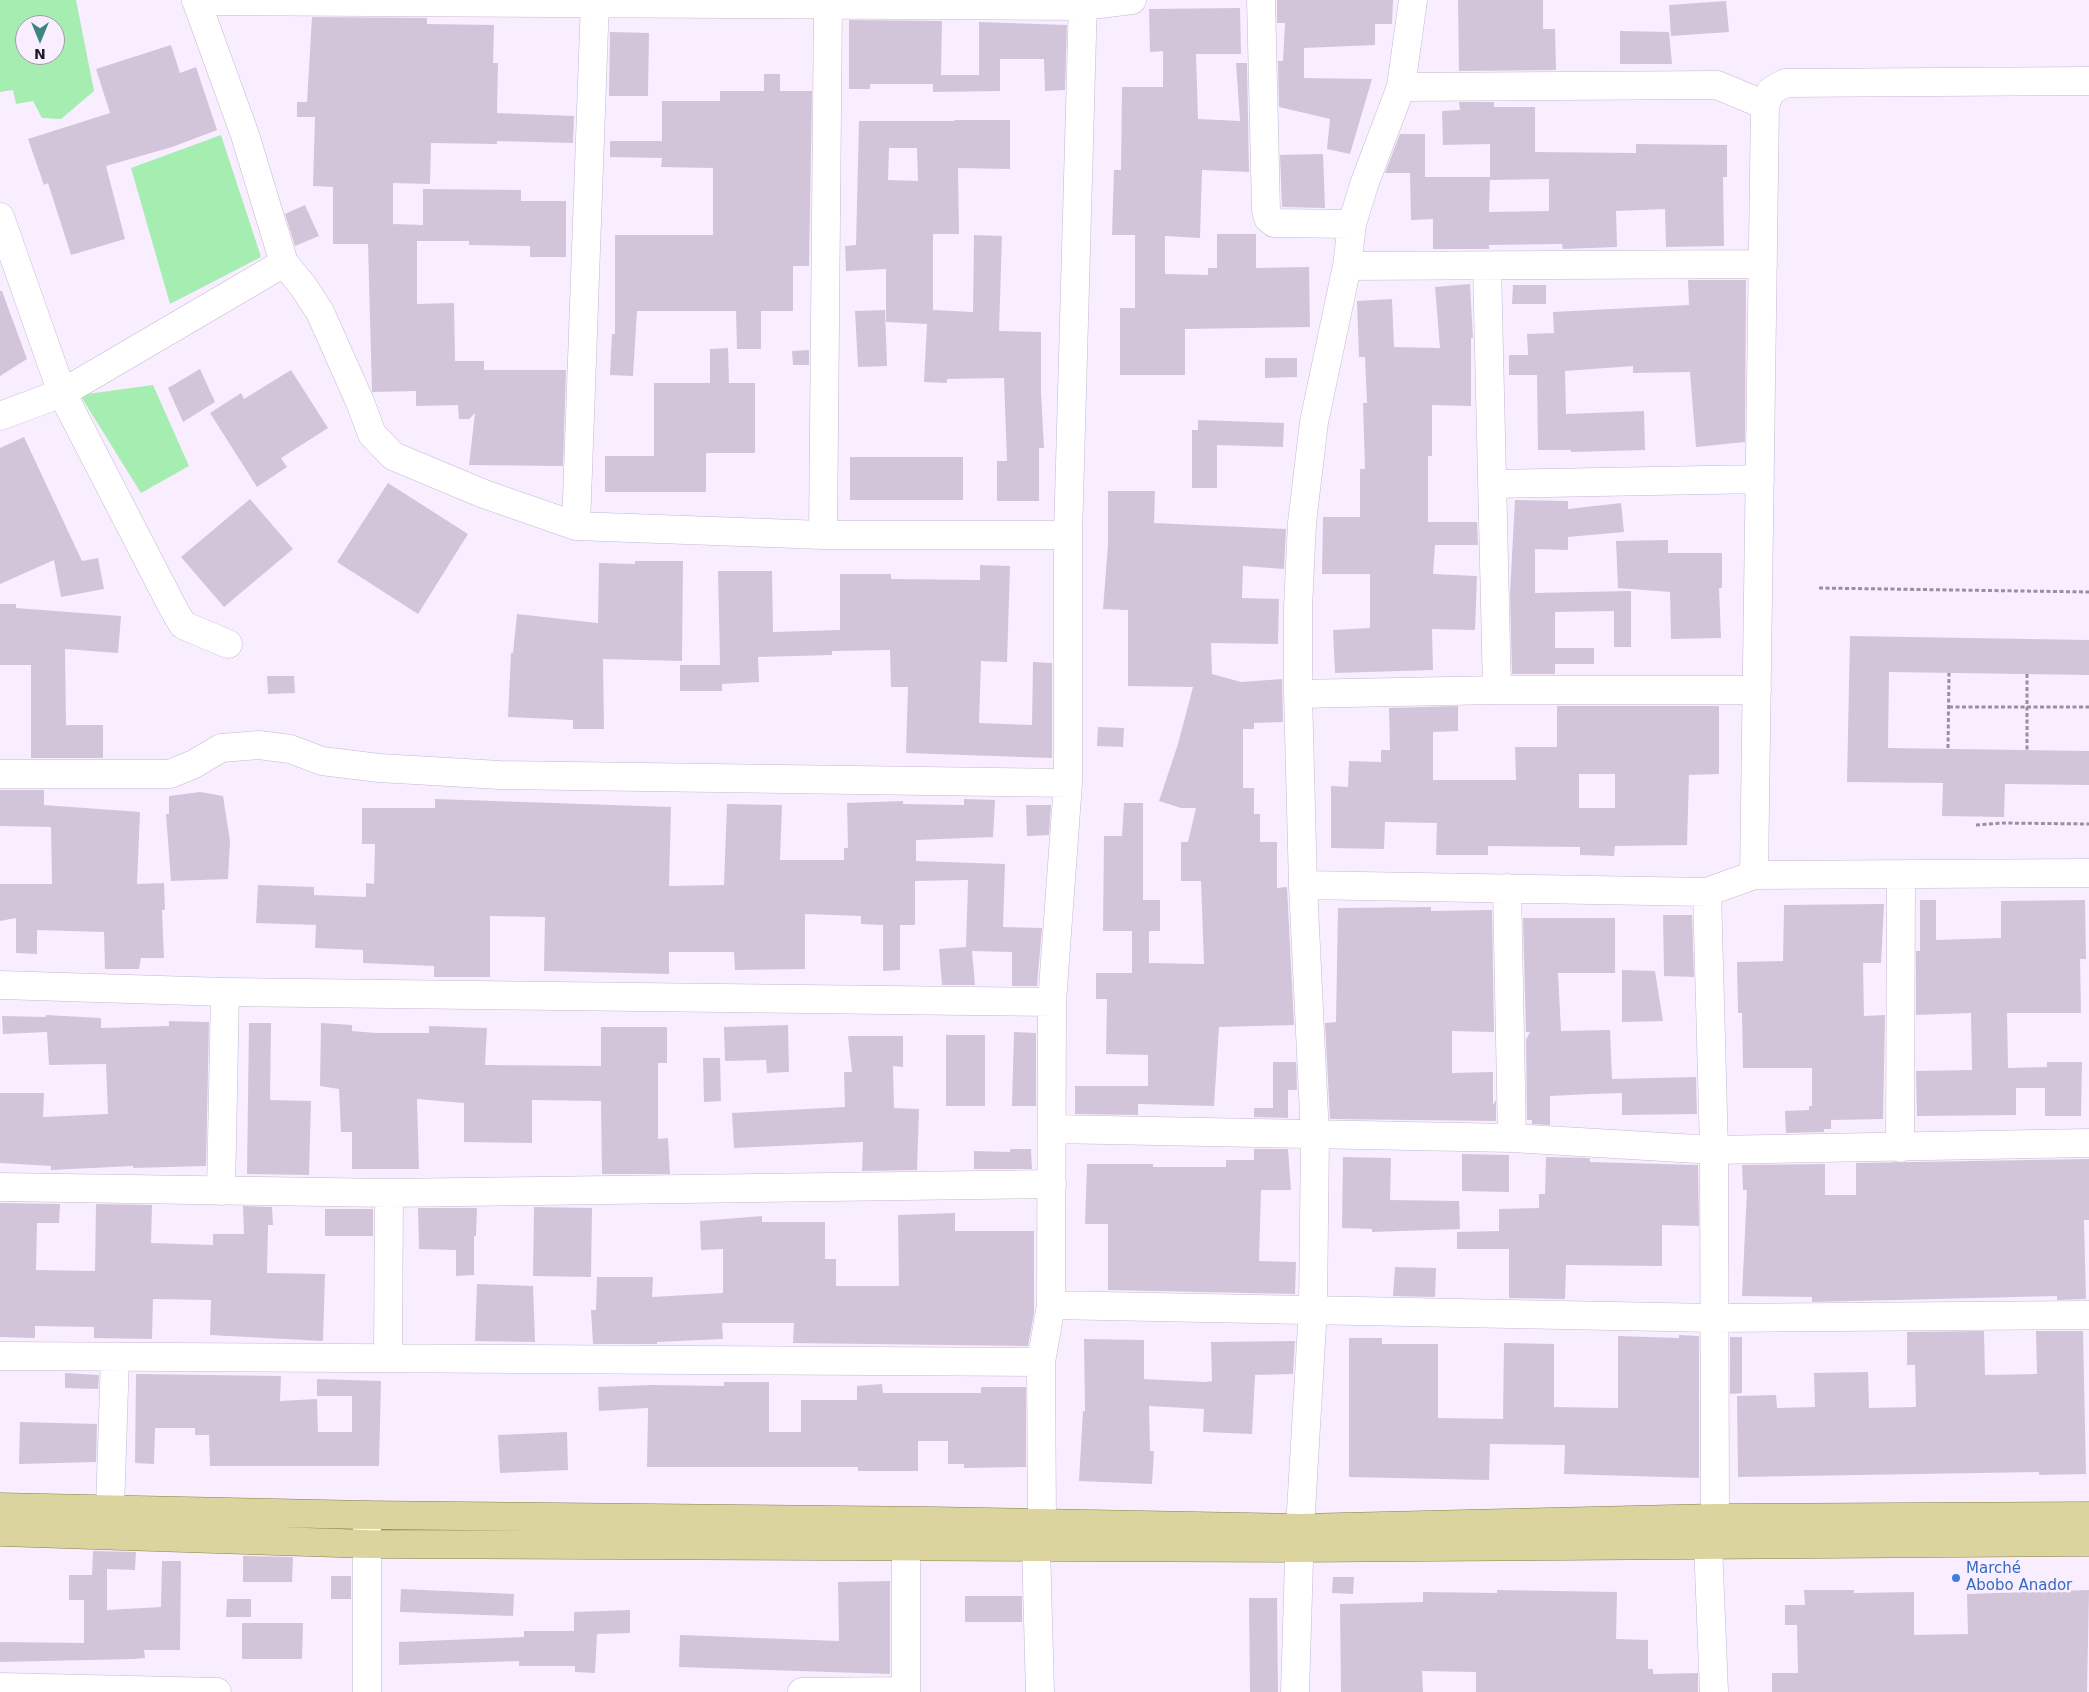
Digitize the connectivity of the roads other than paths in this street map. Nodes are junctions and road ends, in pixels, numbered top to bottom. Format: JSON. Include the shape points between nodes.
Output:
{"nodes":[{"id":1,"x":196,"y":0,"type":"edge"},
{"id":2,"x":311,"y":0,"type":"edge"},
{"id":3,"x":408,"y":0,"type":"edge"},
{"id":4,"x":1132,"y":0,"type":"edge"},
{"id":5,"x":1261,"y":0,"type":"edge"},
{"id":6,"x":1413,"y":0,"type":"edge"},
{"id":7,"x":595,"y":1,"type":"edge"},
{"id":8,"x":828,"y":3,"type":"junction"},
{"id":9,"x":1083,"y":3,"type":"edge"},
{"id":10,"x":2089,"y":81,"type":"edge"},
{"id":11,"x":1401,"y":87,"type":"junction"},
{"id":12,"x":1765,"y":105,"type":"junction"},
{"id":13,"x":0,"y":217,"type":"edge"},
{"id":14,"x":1352,"y":224,"type":"junction"},
{"id":15,"x":284,"y":263,"type":"junction"},
{"id":16,"x":1763,"y":264,"type":"junction"},
{"id":17,"x":1347,"y":266,"type":"junction"},
{"id":18,"x":1487,"y":266,"type":"junction"},
{"id":19,"x":62,"y":392,"type":"junction"},
{"id":20,"x":0,"y":416,"type":"edge"},
{"id":21,"x":1760,"y":479,"type":"junction"},
{"id":22,"x":1492,"y":484,"type":"junction"},
{"id":23,"x":576,"y":526,"type":"junction"},
{"id":24,"x":822,"y":535,"type":"junction"},
{"id":25,"x":1068,"y":535,"type":"junction"},
{"id":26,"x":228,"y":644,"type":"dead end"},
{"id":27,"x":1498,"y":690,"type":"junction"},
{"id":28,"x":1757,"y":690,"type":"junction"},
{"id":29,"x":1298,"y":694,"type":"junction"},
{"id":30,"x":0,"y":774,"type":"edge"},
{"id":31,"x":1068,"y":782,"type":"junction"},
{"id":32,"x":2089,"y":872,"type":"edge"},
{"id":33,"x":1754,"y":875,"type":"junction"},
{"id":34,"x":1901,"y":875,"type":"junction"},
{"id":35,"x":1303,"y":884,"type":"junction"},
{"id":36,"x":1507,"y":888,"type":"junction"},
{"id":37,"x":1707,"y":892,"type":"junction"},
{"id":38,"x":0,"y":985,"type":"edge"},
{"id":39,"x":225,"y":992,"type":"junction"},
{"id":40,"x":1052,"y":1002,"type":"junction"},
{"id":41,"x":1053,"y":1129,"type":"junction"},
{"id":42,"x":1315,"y":1136,"type":"junction"},
{"id":43,"x":1512,"y":1138,"type":"junction"},
{"id":44,"x":2089,"y":1144,"type":"edge"},
{"id":45,"x":1900,"y":1148,"type":"junction"},
{"id":46,"x":1714,"y":1150,"type":"junction"},
{"id":47,"x":1052,"y":1184,"type":"junction"},
{"id":48,"x":0,"y":1187,"type":"edge"},
{"id":49,"x":221,"y":1191,"type":"junction"},
{"id":50,"x":389,"y":1193,"type":"junction"},
{"id":51,"x":1051,"y":1304,"type":"junction"},
{"id":52,"x":1313,"y":1308,"type":"junction"},
{"id":53,"x":2089,"y":1315,"type":"edge"},
{"id":54,"x":1714,"y":1318,"type":"junction"},
{"id":55,"x":0,"y":1356,"type":"edge"},
{"id":56,"x":115,"y":1357,"type":"junction"},
{"id":57,"x":388,"y":1358,"type":"junction"},
{"id":58,"x":1041,"y":1362,"type":"junction"},
{"id":59,"x":0,"y":1506,"type":"edge"},
{"id":60,"x":110,"y":1509,"type":"junction"},
{"id":61,"x":368,"y":1515,"type":"junction"},
{"id":62,"x":2089,"y":1516,"type":"edge"},
{"id":63,"x":1715,"y":1518,"type":"junction"},
{"id":64,"x":0,"y":1532,"type":"edge"},
{"id":65,"x":907,"y":1533,"type":"junction"},
{"id":66,"x":1039,"y":1535,"type":"junction"},
{"id":67,"x":1300,"y":1538,"type":"junction"},
{"id":68,"x":2089,"y":1542,"type":"edge"},
{"id":69,"x":368,"y":1544,"type":"junction"},
{"id":70,"x":1708,"y":1544,"type":"junction"},
{"id":71,"x":0,"y":1688,"type":"edge"},
{"id":72,"x":217,"y":1692,"type":"edge"},
{"id":73,"x":367,"y":1692,"type":"edge"},
{"id":74,"x":802,"y":1692,"type":"edge"},
{"id":75,"x":906,"y":1692,"type":"edge"},
{"id":76,"x":1040,"y":1692,"type":"edge"},
{"id":77,"x":1295,"y":1692,"type":"edge"},
{"id":78,"x":1714,"y":1692,"type":"edge"}],
"edges":[{"from":1,"to":2,"type":"street"},
{"from":1,"to":15,"type":"street","via":[[245,135]]},
{"from":2,"to":3,"type":"street"},
{"from":3,"to":7,"type":"street"},
{"from":4,"to":9,"type":"street"},
{"from":5,"to":14,"type":"street","via":[[1268,218],[1274,223]]},
{"from":6,"to":11,"type":"street"},
{"from":7,"to":8,"type":"street"},
{"from":7,"to":23,"type":"street"},
{"from":8,"to":9,"type":"street"},
{"from":8,"to":24,"type":"street"},
{"from":9,"to":25,"type":"street"},
{"from":10,"to":12,"type":"street","via":[[1785,83],[1771,91]]},
{"from":11,"to":12,"type":"street","via":[[1717,85]]},
{"from":11,"to":14,"type":"street"},
{"from":12,"to":16,"type":"street"},
{"from":13,"to":19,"type":"street"},
{"from":14,"to":17,"type":"street"},
{"from":15,"to":19,"type":"street"},
{"from":15,"to":23,"type":"street","via":[[320,312],[372,434],[393,456],[484,494]]},
{"from":16,"to":18,"type":"street"},
{"from":16,"to":21,"type":"street"},
{"from":17,"to":18,"type":"street"},
{"from":17,"to":29,"type":"street","via":[[1314,422],[1303,514]]},
{"from":18,"to":22,"type":"street"},
{"from":19,"to":20,"type":"street"},
{"from":19,"to":26,"type":"street","via":[[183,625]]},
{"from":21,"to":22,"type":"street"},
{"from":21,"to":28,"type":"street"},
{"from":22,"to":27,"type":"street"},
{"from":23,"to":24,"type":"street"},
{"from":24,"to":25,"type":"street"},
{"from":25,"to":31,"type":"street"},
{"from":27,"to":28,"type":"street"},
{"from":27,"to":29,"type":"street"},
{"from":28,"to":33,"type":"street"},
{"from":29,"to":35,"type":"street"},
{"from":30,"to":31,"type":"street","via":[[170,774],[221,748],[259,745],[290,749],[322,761],[379,768],[500,775]]},
{"from":31,"to":40,"type":"street"},
{"from":32,"to":34,"type":"street"},
{"from":33,"to":34,"type":"street"},
{"from":33,"to":37,"type":"street"},
{"from":34,"to":45,"type":"street"},
{"from":35,"to":36,"type":"street"},
{"from":35,"to":42,"type":"street"},
{"from":36,"to":37,"type":"street"},
{"from":36,"to":43,"type":"street"},
{"from":37,"to":46,"type":"street"},
{"from":38,"to":39,"type":"street"},
{"from":39,"to":40,"type":"street"},
{"from":39,"to":49,"type":"street"},
{"from":40,"to":41,"type":"street"},
{"from":41,"to":42,"type":"street"},
{"from":41,"to":47,"type":"street"},
{"from":42,"to":43,"type":"street"},
{"from":42,"to":52,"type":"street"},
{"from":43,"to":46,"type":"street"},
{"from":44,"to":45,"type":"street"},
{"from":45,"to":46,"type":"street"},
{"from":46,"to":54,"type":"street"},
{"from":47,"to":50,"type":"street"},
{"from":47,"to":51,"type":"street"},
{"from":48,"to":49,"type":"street"},
{"from":49,"to":50,"type":"street"},
{"from":50,"to":57,"type":"street"},
{"from":51,"to":52,"type":"street"},
{"from":51,"to":58,"type":"street"},
{"from":52,"to":54,"type":"street"},
{"from":52,"to":67,"type":"street"},
{"from":53,"to":54,"type":"street"},
{"from":54,"to":63,"type":"street"},
{"from":55,"to":56,"type":"street"},
{"from":56,"to":57,"type":"street"},
{"from":56,"to":60,"type":"street"},
{"from":57,"to":58,"type":"street"},
{"from":58,"to":66,"type":"street"},
{"from":59,"to":60,"type":"main road"},
{"from":60,"to":61,"type":"main road"},
{"from":61,"to":65,"type":"main road"},
{"from":61,"to":69,"type":"street"},
{"from":62,"to":63,"type":"main road"},
{"from":63,"to":67,"type":"main road"},
{"from":64,"to":69,"type":"main road"},
{"from":65,"to":66,"type":"main road"},
{"from":65,"to":69,"type":"main road"},
{"from":65,"to":75,"type":"street"},
{"from":66,"to":67,"type":"main road"},
{"from":66,"to":76,"type":"street"},
{"from":67,"to":70,"type":"main road"},
{"from":67,"to":77,"type":"street"},
{"from":68,"to":70,"type":"main road"},
{"from":69,"to":73,"type":"street"},
{"from":70,"to":78,"type":"street"},
{"from":71,"to":72,"type":"street"},
{"from":74,"to":75,"type":"street"}]}
